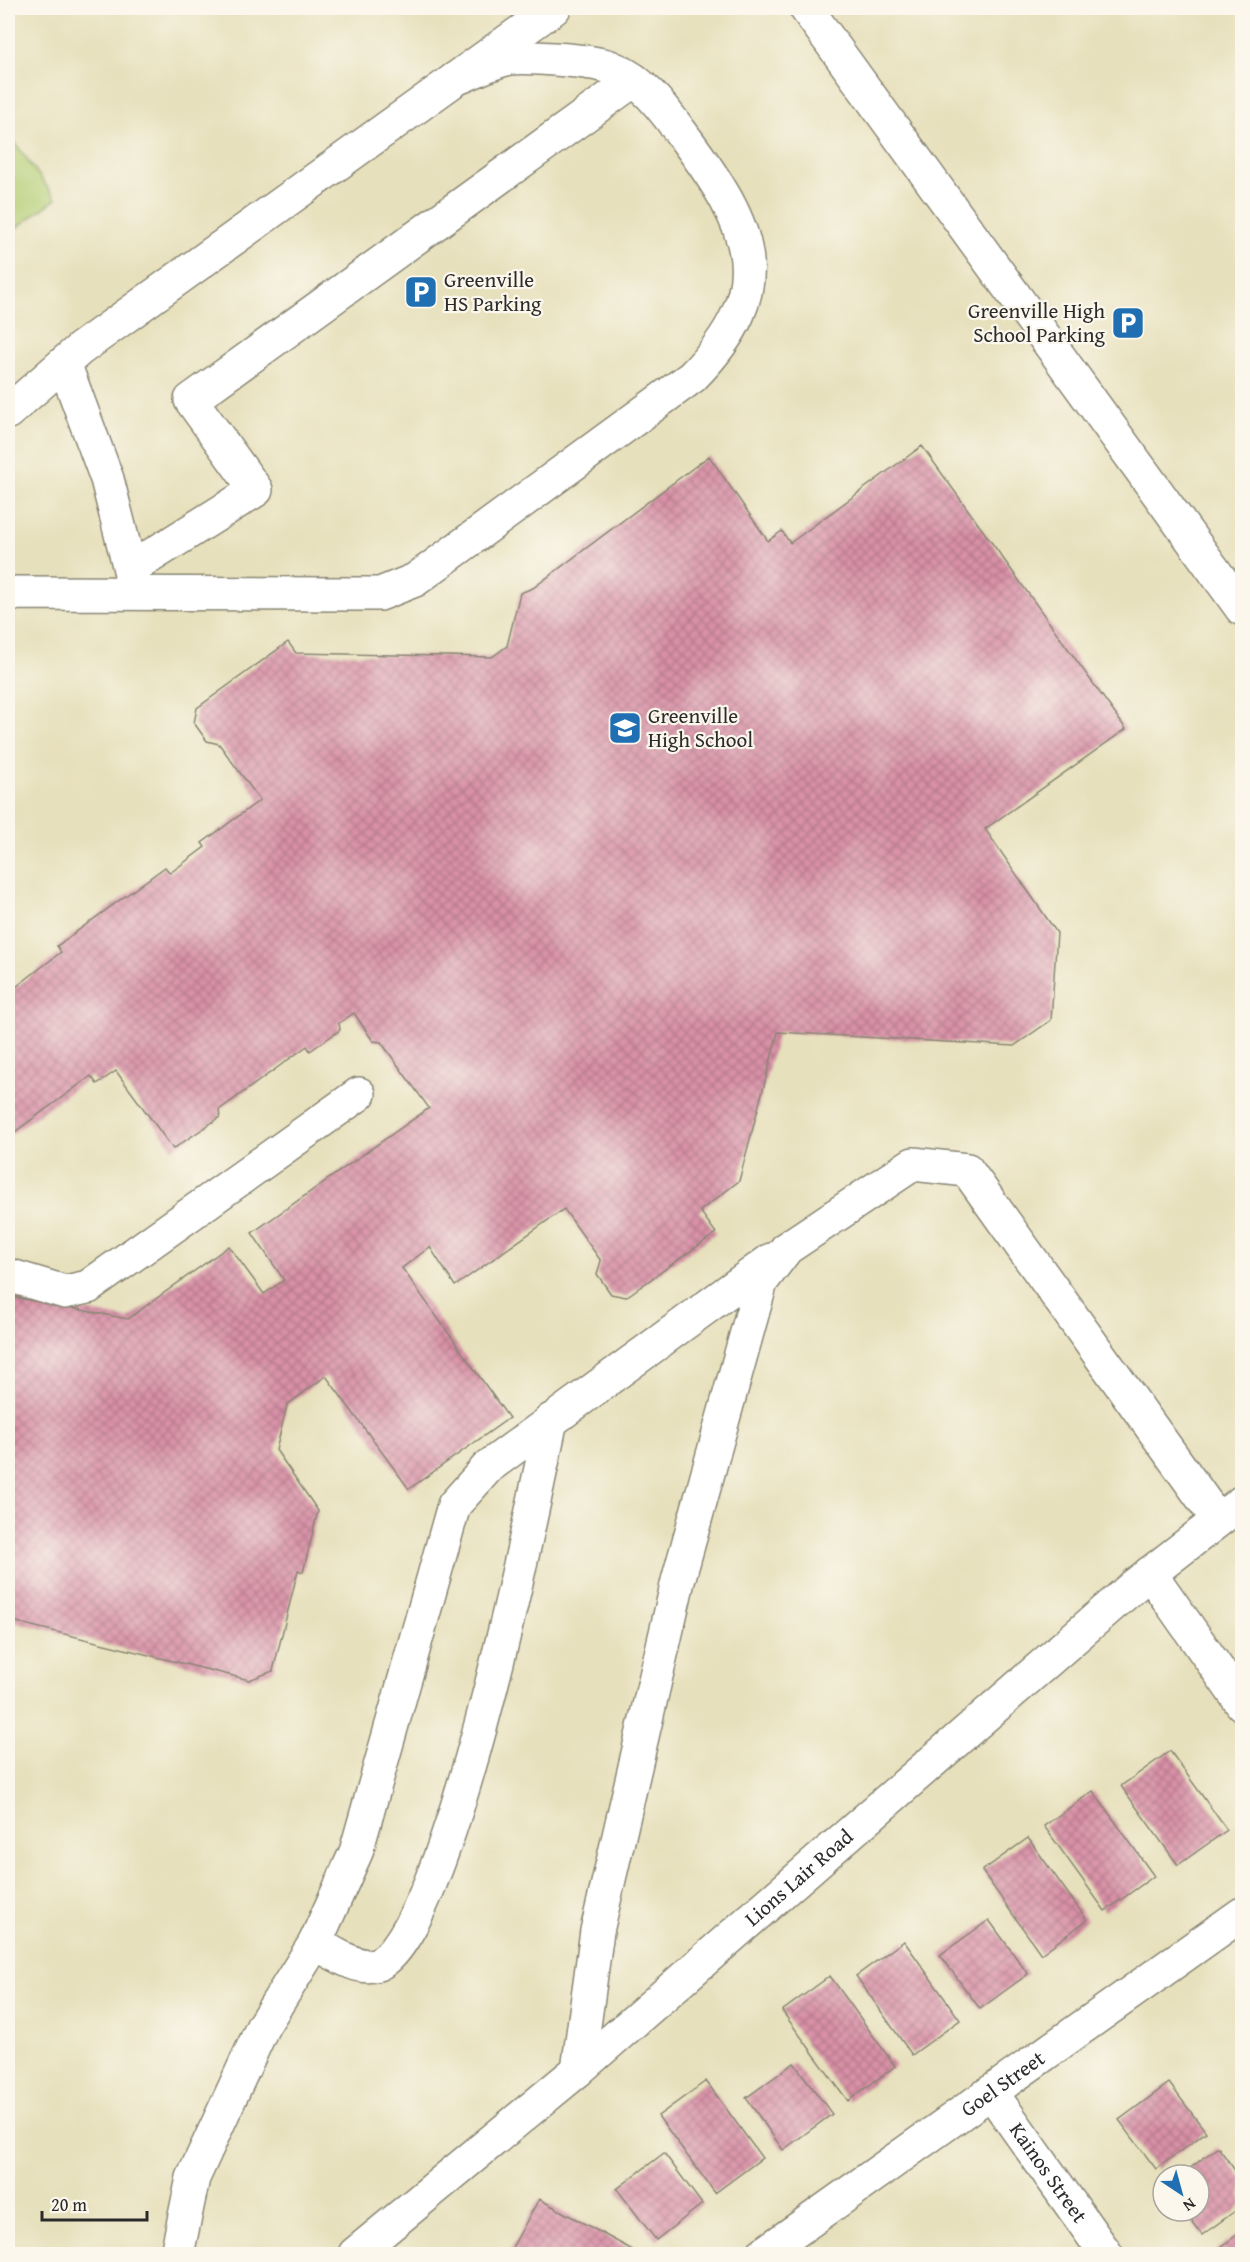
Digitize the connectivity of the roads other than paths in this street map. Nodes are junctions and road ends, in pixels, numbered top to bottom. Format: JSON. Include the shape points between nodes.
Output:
{"nodes":[{"id":1,"x":554,"y":8,"type":"edge"},
{"id":2,"x":806,"y":8,"type":"edge"},
{"id":3,"x":455,"y":79,"type":"junction"},
{"id":4,"x":634,"y":81,"type":"junction"},
{"id":5,"x":64,"y":363,"type":"junction"},
{"id":6,"x":8,"y":412,"type":"edge"},
{"id":7,"x":133,"y":581,"type":"junction"},
{"id":8,"x":8,"y":596,"type":"edge"},
{"id":9,"x":1242,"y":609,"type":"edge"},
{"id":10,"x":359,"y":1094,"type":"dead end"},
{"id":11,"x":787,"y":1248,"type":"junction"},
{"id":12,"x":8,"y":1275,"type":"edge"},
{"id":13,"x":551,"y":1420,"type":"junction"},
{"id":14,"x":1230,"y":1511,"type":"edge"},
{"id":15,"x":1150,"y":1574,"type":"junction"},
{"id":16,"x":1242,"y":1704,"type":"edge"},
{"id":17,"x":1242,"y":1914,"type":"edge"},
{"id":18,"x":315,"y":1943,"type":"junction"},
{"id":19,"x":578,"y":2070,"type":"junction"},
{"id":20,"x":991,"y":2092,"type":"junction"},
{"id":21,"x":177,"y":2254,"type":"edge"},
{"id":22,"x":356,"y":2254,"type":"edge"},
{"id":23,"x":763,"y":2254,"type":"edge"},
{"id":24,"x":1106,"y":2254,"type":"edge"}],
"edges":[{"from":1,"to":3,"type":"street"},
{"from":2,"to":9,"type":"street"},
{"from":3,"to":4,"type":"street","via":[[507,58],[609,67]]},
{"from":3,"to":5,"type":"street"},
{"from":4,"to":7,"type":"street","via":[[191,400],[256,490]]},
{"from":4,"to":7,"type":"street","via":[[665,112],[722,188],[746,242],[749,264],[742,305],[728,332],[692,377],[415,580],[380,594]]},
{"from":5,"to":6,"type":"street"},
{"from":5,"to":7,"type":"street","via":[[107,479]]},
{"from":7,"to":8,"type":"street"},
{"from":10,"to":12,"type":"street","via":[[88,1287],[65,1292]]},
{"from":11,"to":13,"type":"street"},
{"from":11,"to":14,"type":"street","via":[[913,1164],[967,1170]]},
{"from":11,"to":19,"type":"street","via":[[761,1282],[678,1581],[597,1931]]},
{"from":13,"to":18,"type":"street","via":[[488,1467],[454,1505],[356,1852]]},
{"from":13,"to":18,"type":"street","via":[[487,1709],[415,1919],[394,1952],[377,1965],[358,1965]]},
{"from":14,"to":15,"type":"street","name":"Lions Lair Road"},
{"from":15,"to":16,"type":"street"},
{"from":15,"to":19,"type":"street","name":"Lions Lair Road"},
{"from":17,"to":20,"type":"street","name":"Goel Street"},
{"from":18,"to":21,"type":"street","via":[[263,2026],[193,2178]]},
{"from":19,"to":22,"type":"street","name":"Lions Lair Road"},
{"from":20,"to":23,"type":"street","name":"Goel Street"},
{"from":20,"to":24,"type":"street","name":"Kainos Street"}]}
